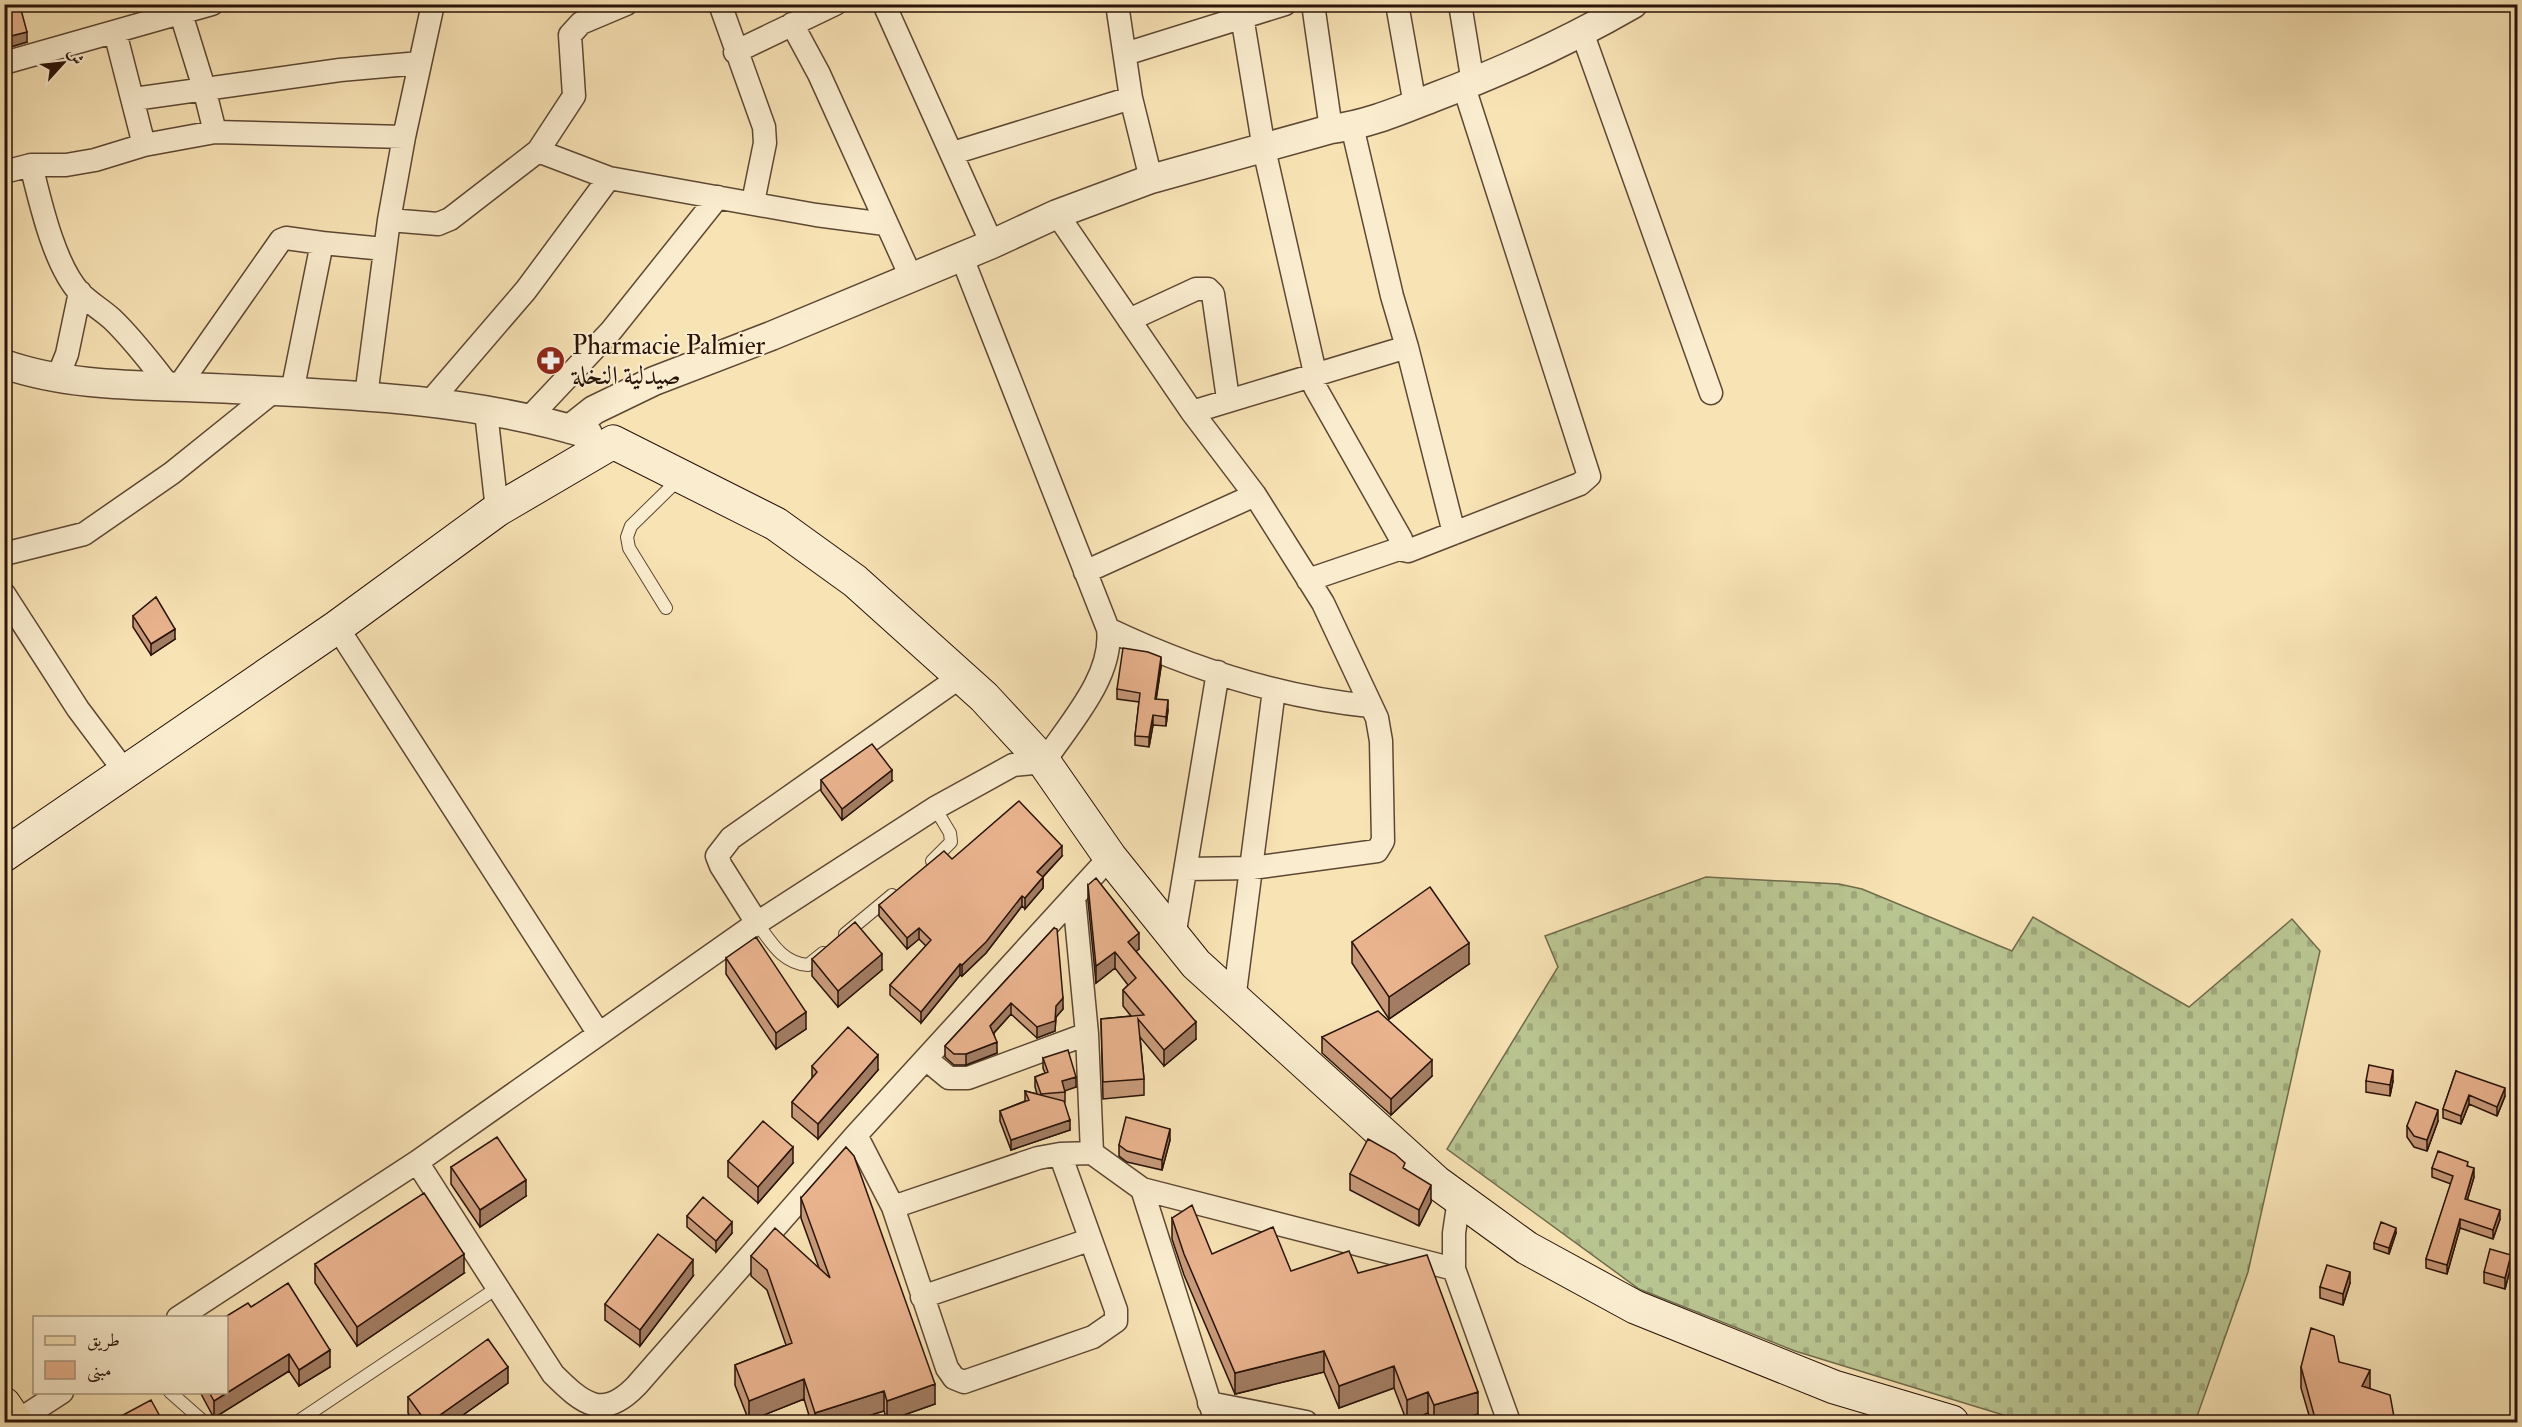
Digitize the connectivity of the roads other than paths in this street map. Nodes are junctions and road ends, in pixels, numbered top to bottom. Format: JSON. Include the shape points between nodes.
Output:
{"nodes":[{"id":1,"x":212,"y":4,"type":"edge"},
{"id":2,"x":433,"y":4,"type":"edge"},
{"id":3,"x":626,"y":4,"type":"edge"},
{"id":4,"x":720,"y":4,"type":"edge"},
{"id":5,"x":835,"y":4,"type":"edge"},
{"id":6,"x":884,"y":4,"type":"edge"},
{"id":7,"x":1117,"y":4,"type":"edge"},
{"id":8,"x":1285,"y":4,"type":"edge"},
{"id":9,"x":1313,"y":4,"type":"edge"},
{"id":10,"x":1397,"y":4,"type":"edge"},
{"id":11,"x":1460,"y":4,"type":"edge"},
{"id":12,"x":179,"y":9,"type":"edge"},
{"id":13,"x":1616,"y":9,"type":"edge"},
{"id":14,"x":1241,"y":11,"type":"edge"},
{"id":15,"x":792,"y":24,"type":"junction"},
{"id":16,"x":115,"y":32,"type":"junction"},
{"id":17,"x":1582,"y":32,"type":"junction"},
{"id":18,"x":735,"y":52,"type":"junction"},
{"id":19,"x":1125,"y":54,"type":"junction"},
{"id":20,"x":4,"y":63,"type":"edge"},
{"id":21,"x":420,"y":63,"type":"junction"},
{"id":22,"x":1468,"y":85,"type":"junction"},
{"id":23,"x":204,"y":88,"type":"junction"},
{"id":24,"x":134,"y":99,"type":"junction"},
{"id":25,"x":1131,"y":99,"type":"junction"},
{"id":26,"x":1415,"y":105,"type":"junction"},
{"id":27,"x":1341,"y":128,"type":"junction"},
{"id":28,"x":214,"y":132,"type":"junction"},
{"id":29,"x":404,"y":137,"type":"junction"},
{"id":30,"x":144,"y":145,"type":"junction"},
{"id":31,"x":1264,"y":149,"type":"junction"},
{"id":32,"x":538,"y":150,"type":"junction"},
{"id":33,"x":952,"y":153,"type":"junction"},
{"id":34,"x":30,"y":165,"type":"junction"},
{"id":35,"x":4,"y":172,"type":"edge"},
{"id":36,"x":609,"y":178,"type":"junction"},
{"id":37,"x":1151,"y":179,"type":"junction"},
{"id":38,"x":718,"y":197,"type":"junction"},
{"id":39,"x":753,"y":202,"type":"junction"},
{"id":40,"x":1057,"y":214,"type":"junction"},
{"id":41,"x":389,"y":220,"type":"junction"},
{"id":42,"x":885,"y":224,"type":"junction"},
{"id":43,"x":322,"y":243,"type":"junction"},
{"id":44,"x":992,"y":244,"type":"junction"},
{"id":45,"x":384,"y":249,"type":"junction"},
{"id":46,"x":961,"y":255,"type":"junction"},
{"id":47,"x":911,"y":277,"type":"junction"},
{"id":48,"x":80,"y":292,"type":"junction"},
{"id":49,"x":1129,"y":320,"type":"junction"},
{"id":50,"x":1407,"y":347,"type":"junction"},
{"id":51,"x":4,"y":364,"type":"edge"},
{"id":52,"x":1315,"y":373,"type":"junction"},
{"id":53,"x":57,"y":379,"type":"junction"},
{"id":54,"x":173,"y":386,"type":"junction"},
{"id":55,"x":283,"y":391,"type":"junction"},
{"id":56,"x":1711,"y":393,"type":"dead end"},
{"id":57,"x":366,"y":396,"type":"junction"},
{"id":58,"x":1228,"y":399,"type":"junction"},
{"id":59,"x":429,"y":403,"type":"junction"},
{"id":60,"x":486,"y":412,"type":"junction"},
{"id":61,"x":1192,"y":412,"type":"junction"},
{"id":62,"x":530,"y":418,"type":"junction"},
{"id":63,"x":570,"y":429,"type":"junction"},
{"id":64,"x":613,"y":442,"type":"junction"},
{"id":65,"x":682,"y":476,"type":"junction"},
{"id":66,"x":1255,"y":495,"type":"junction"},
{"id":67,"x":497,"y":510,"type":"junction"},
{"id":68,"x":1454,"y":533,"type":"junction"},
{"id":69,"x":1398,"y":549,"type":"junction"},
{"id":70,"x":4,"y":554,"type":"edge"},
{"id":71,"x":1085,"y":573,"type":"junction"},
{"id":72,"x":1308,"y":580,"type":"junction"},
{"id":73,"x":4,"y":594,"type":"edge"},
{"id":74,"x":666,"y":608,"type":"dead end"},
{"id":75,"x":337,"y":627,"type":"junction"},
{"id":76,"x":1108,"y":629,"type":"junction"},
{"id":77,"x":1218,"y":672,"type":"junction"},
{"id":78,"x":960,"y":677,"type":"junction"},
{"id":79,"x":1274,"y":690,"type":"junction"},
{"id":80,"x":1370,"y":706,"type":"junction"},
{"id":81,"x":1044,"y":762,"type":"junction"},
{"id":82,"x":126,"y":773,"type":"junction"},
{"id":83,"x":935,"y":808,"type":"junction"},
{"id":84,"x":4,"y":855,"type":"edge"},
{"id":85,"x":1110,"y":857,"type":"junction"},
{"id":86,"x":1252,"y":868,"type":"junction"},
{"id":87,"x":1185,"y":869,"type":"junction"},
{"id":88,"x":918,"y":873,"type":"edge"},
{"id":89,"x":899,"y":888,"type":"edge"},
{"id":90,"x":1074,"y":897,"type":"junction"},
{"id":91,"x":757,"y":923,"type":"junction"},
{"id":92,"x":1174,"y":937,"type":"junction"},
{"id":93,"x":1234,"y":1000,"type":"junction"},
{"id":94,"x":599,"y":1034,"type":"junction"},
{"id":95,"x":1087,"y":1034,"type":"junction"},
{"id":96,"x":926,"y":1059,"type":"junction"},
{"id":97,"x":856,"y":1135,"type":"junction"},
{"id":98,"x":1092,"y":1153,"type":"junction"},
{"id":99,"x":1060,"y":1154,"type":"junction"},
{"id":100,"x":417,"y":1162,"type":"junction"},
{"id":101,"x":1142,"y":1189,"type":"junction"},
{"id":102,"x":1459,"y":1199,"type":"junction"},
{"id":103,"x":893,"y":1207,"type":"junction"},
{"id":104,"x":1089,"y":1240,"type":"junction"},
{"id":105,"x":1454,"y":1269,"type":"junction"},
{"id":106,"x":497,"y":1288,"type":"junction"},
{"id":107,"x":922,"y":1297,"type":"junction"},
{"id":108,"x":180,"y":1316,"type":"edge"},
{"id":109,"x":59,"y":1394,"type":"edge"},
{"id":110,"x":172,"y":1394,"type":"edge"},
{"id":111,"x":4,"y":1404,"type":"edge"},
{"id":112,"x":1213,"y":1412,"type":"edge"},
{"id":113,"x":16,"y":1422,"type":"edge"},
{"id":114,"x":204,"y":1422,"type":"edge"},
{"id":115,"x":297,"y":1422,"type":"edge"},
{"id":116,"x":1306,"y":1422,"type":"edge"},
{"id":117,"x":1509,"y":1422,"type":"edge"},
{"id":118,"x":1952,"y":1422,"type":"edge"}],
"edges":[{"from":1,"to":12,"type":"street"},
{"from":2,"to":21,"type":"street"},
{"from":3,"to":32,"type":"street","via":[[581,23],[570,35],[574,96]]},
{"from":4,"to":18,"type":"street"},
{"from":5,"to":15,"type":"street"},
{"from":6,"to":33,"type":"street"},
{"from":7,"to":19,"type":"street"},
{"from":8,"to":14,"type":"street"},
{"from":9,"to":27,"type":"street"},
{"from":10,"to":26,"type":"street"},
{"from":11,"to":22,"type":"street"},
{"from":12,"to":16,"type":"street"},
{"from":12,"to":23,"type":"street"},
{"from":13,"to":17,"type":"street"},
{"from":14,"to":19,"type":"street"},
{"from":14,"to":31,"type":"street"},
{"from":15,"to":18,"type":"street"},
{"from":15,"to":42,"type":"street","via":[[819,74]]},
{"from":16,"to":20,"type":"street"},
{"from":16,"to":24,"type":"street"},
{"from":17,"to":22,"type":"street"},
{"from":17,"to":56,"type":"street"},
{"from":18,"to":39,"type":"street","via":[[764,127],[765,143]]},
{"from":19,"to":25,"type":"street"},
{"from":21,"to":23,"type":"street"},
{"from":21,"to":29,"type":"street"},
{"from":22,"to":26,"type":"street"},
{"from":22,"to":68,"type":"street","via":[[1589,476],[1580,484]]},
{"from":23,"to":24,"type":"street"},
{"from":23,"to":28,"type":"street"},
{"from":24,"to":30,"type":"street"},
{"from":25,"to":33,"type":"street"},
{"from":25,"to":37,"type":"street"},
{"from":26,"to":27,"type":"street"},
{"from":27,"to":31,"type":"street"},
{"from":27,"to":50,"type":"street"},
{"from":28,"to":29,"type":"street"},
{"from":28,"to":30,"type":"street"},
{"from":29,"to":41,"type":"street"},
{"from":30,"to":34,"type":"street","via":[[95,160]]},
{"from":31,"to":37,"type":"street"},
{"from":31,"to":52,"type":"street"},
{"from":32,"to":36,"type":"street"},
{"from":32,"to":41,"type":"street","via":[[450,219],[438,224]]},
{"from":33,"to":44,"type":"street"},
{"from":34,"to":35,"type":"street"},
{"from":34,"to":48,"type":"street","via":[[45,222],[67,274]]},
{"from":36,"to":38,"type":"street"},
{"from":36,"to":59,"type":"street","via":[[526,290]]},
{"from":37,"to":40,"type":"street"},
{"from":38,"to":39,"type":"street"},
{"from":38,"to":62,"type":"street","via":[[611,331]]},
{"from":39,"to":42,"type":"street"},
{"from":40,"to":44,"type":"street"},
{"from":40,"to":49,"type":"street"},
{"from":41,"to":45,"type":"street"},
{"from":42,"to":47,"type":"street"},
{"from":43,"to":45,"type":"street"},
{"from":43,"to":54,"type":"street","via":[[281,240]]},
{"from":43,"to":55,"type":"street"},
{"from":44,"to":46,"type":"street"},
{"from":45,"to":57,"type":"street"},
{"from":46,"to":47,"type":"street"},
{"from":46,"to":71,"type":"street"},
{"from":47,"to":63,"type":"street","via":[[637,388],[594,410]]},
{"from":48,"to":53,"type":"street"},
{"from":48,"to":54,"type":"street","via":[[134,341]]},
{"from":49,"to":58,"type":"street","via":[[1196,289],[1208,289],[1213,294]]},
{"from":49,"to":61,"type":"street"},
{"from":50,"to":52,"type":"street"},
{"from":50,"to":68,"type":"street"},
{"from":51,"to":53,"type":"street"},
{"from":52,"to":58,"type":"street"},
{"from":52,"to":69,"type":"street","via":[[1315,387],[1401,539]]},
{"from":53,"to":54,"type":"street"},
{"from":54,"to":55,"type":"street"},
{"from":55,"to":57,"type":"street"},
{"from":55,"to":70,"type":"street","via":[[84,534]]},
{"from":57,"to":59,"type":"street"},
{"from":58,"to":61,"type":"street"},
{"from":59,"to":60,"type":"street"},
{"from":60,"to":62,"type":"street"},
{"from":60,"to":67,"type":"street"},
{"from":61,"to":66,"type":"street"},
{"from":62,"to":63,"type":"street"},
{"from":63,"to":64,"type":"street"},
{"from":64,"to":65,"type":"main road"},
{"from":64,"to":67,"type":"main road"},
{"from":65,"to":74,"type":"lane","via":[[631,526],[627,537],[628,548]]},
{"from":65,"to":78,"type":"main road","via":[[776,524],[855,581]]},
{"from":66,"to":71,"type":"street"},
{"from":66,"to":72,"type":"street"},
{"from":67,"to":75,"type":"main road"},
{"from":68,"to":69,"type":"street","via":[[1408,551]]},
{"from":69,"to":72,"type":"street"},
{"from":71,"to":76,"type":"street"},
{"from":72,"to":80,"type":"street","via":[[1346,650]]},
{"from":73,"to":82,"type":"street","via":[[78,709]]},
{"from":75,"to":82,"type":"main road"},
{"from":75,"to":94,"type":"street"},
{"from":76,"to":77,"type":"street","via":[[1158,652]]},
{"from":76,"to":81,"type":"street","via":[[1110,646],[1100,676]]},
{"from":77,"to":79,"type":"street"},
{"from":77,"to":87,"type":"street"},
{"from":78,"to":81,"type":"main road","via":[[984,697]]},
{"from":78,"to":91,"type":"street","via":[[722,848],[717,856],[721,866]]},
{"from":79,"to":80,"type":"street","via":[[1318,701]]},
{"from":79,"to":86,"type":"street"},
{"from":80,"to":86,"type":"street","via":[[1377,718],[1381,741],[1382,845],[1370,853]]},
{"from":81,"to":83,"type":"street","via":[[1013,765]]},
{"from":81,"to":85,"type":"main road"},
{"from":82,"to":84,"type":"main road"},
{"from":83,"to":88,"type":"lane","via":[[951,842]]},
{"from":83,"to":91,"type":"street"},
{"from":85,"to":90,"type":"street"},
{"from":85,"to":92,"type":"main road"},
{"from":86,"to":87,"type":"street"},
{"from":86,"to":93,"type":"street"},
{"from":87,"to":92,"type":"street"},
{"from":89,"to":91,"type":"lane","via":[[808,965],[796,964],[781,955]]},
{"from":90,"to":95,"type":"street"},
{"from":90,"to":96,"type":"street"},
{"from":91,"to":94,"type":"street"},
{"from":92,"to":93,"type":"main road"},
{"from":93,"to":102,"type":"main road","via":[[1412,1162]]},
{"from":94,"to":100,"type":"street"},
{"from":95,"to":96,"type":"street","via":[[968,1078],[949,1078]]},
{"from":95,"to":98,"type":"street"},
{"from":96,"to":97,"type":"street"},
{"from":97,"to":103,"type":"street"},
{"from":97,"to":106,"type":"street","via":[[637,1385],[624,1398],[605,1407],[580,1400],[553,1374]]},
{"from":98,"to":99,"type":"street"},
{"from":98,"to":101,"type":"street"},
{"from":99,"to":103,"type":"street"},
{"from":99,"to":104,"type":"street"},
{"from":100,"to":106,"type":"street"},
{"from":100,"to":108,"type":"street"},
{"from":101,"to":105,"type":"street"},
{"from":101,"to":112,"type":"street"},
{"from":102,"to":105,"type":"street"},
{"from":102,"to":118,"type":"main road","via":[[1527,1248],[1635,1307],[1834,1387]]},
{"from":103,"to":107,"type":"street"},
{"from":104,"to":107,"type":"street"},
{"from":104,"to":107,"type":"street","via":[[1116,1310],[1116,1322],[1093,1337],[964,1382],[954,1378],[947,1368]]},
{"from":105,"to":117,"type":"street"},
{"from":106,"to":115,"type":"lane"},
{"from":109,"to":113,"type":"street"},
{"from":110,"to":114,"type":"lane"},
{"from":111,"to":113,"type":"main road"},
{"from":112,"to":116,"type":"street"}]}
